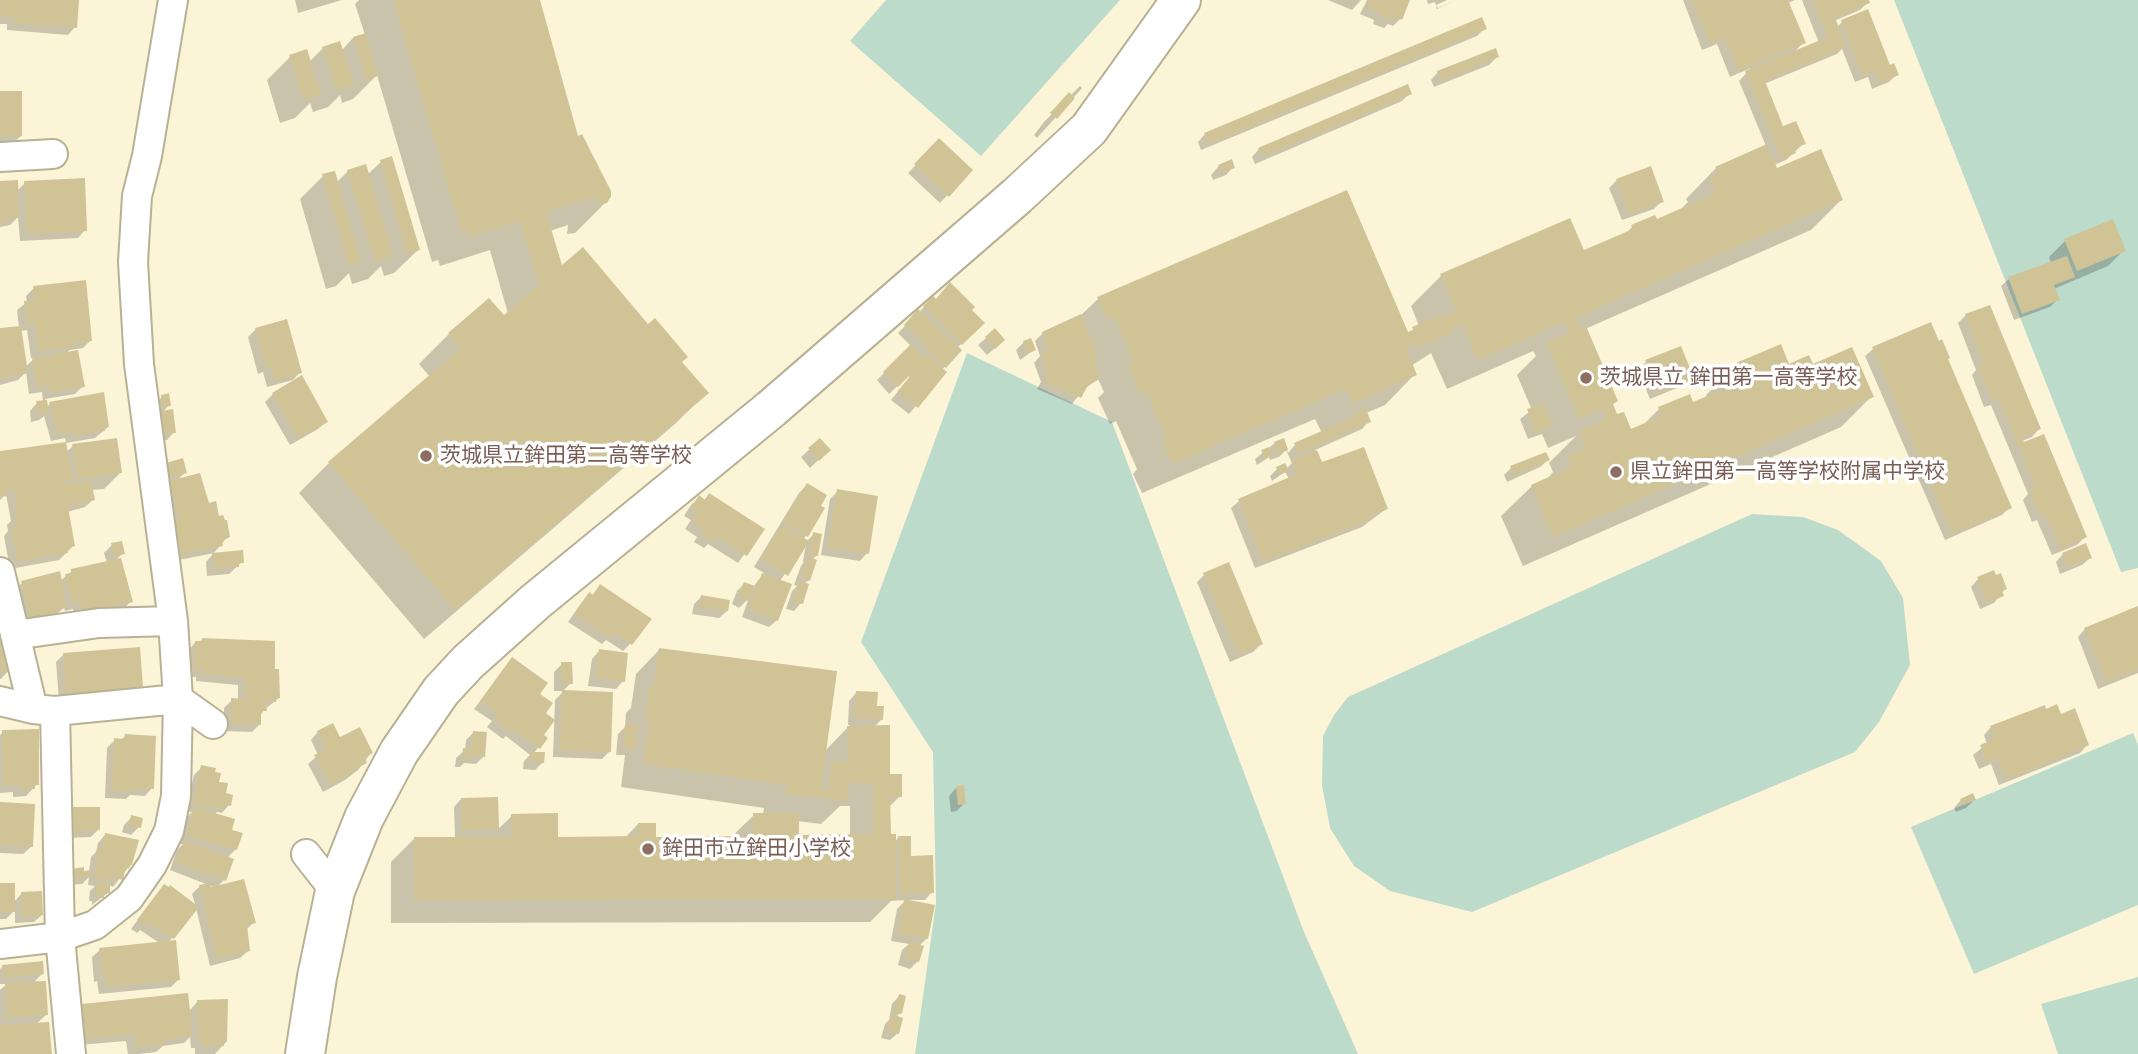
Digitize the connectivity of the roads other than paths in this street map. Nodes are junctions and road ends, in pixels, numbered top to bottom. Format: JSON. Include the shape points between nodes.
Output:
{"nodes":[{"id":1,"x":173,"y":0,"type":"edge"},
{"id":2,"x":1181,"y":0,"type":"edge"},
{"id":3,"x":52,"y":154,"type":"dead end"},
{"id":4,"x":0,"y":157,"type":"edge"},
{"id":5,"x":0,"y":572,"type":"edge"},
{"id":6,"x":173,"y":621,"type":"junction"},
{"id":7,"x":15,"y":635,"type":"junction"},
{"id":8,"x":178,"y":699,"type":"junction"},
{"id":9,"x":0,"y":701,"type":"edge"},
{"id":10,"x":44,"y":710,"type":"junction"},
{"id":11,"x":213,"y":724,"type":"dead end"},
{"id":12,"x":306,"y":855,"type":"dead end"},
{"id":13,"x":335,"y":891,"type":"junction"},
{"id":14,"x":60,"y":937,"type":"junction"},
{"id":15,"x":0,"y":944,"type":"edge"},
{"id":16,"x":71,"y":1054,"type":"edge"},
{"id":17,"x":305,"y":1054,"type":"edge"}],
"edges":[{"from":1,"to":6,"type":"street","via":[[137,196],[133,262],[139,364]]},
{"from":2,"to":13,"type":"street","via":[[1089,129],[1017,196],[468,662],[398,752],[364,818]]},
{"from":3,"to":4,"type":"street"},
{"from":5,"to":7,"type":"street"},
{"from":6,"to":7,"type":"street","via":[[99,623]]},
{"from":6,"to":8,"type":"street"},
{"from":7,"to":10,"type":"street"},
{"from":8,"to":10,"type":"street"},
{"from":8,"to":11,"type":"street"},
{"from":8,"to":14,"type":"street","via":[[176,796],[169,831],[129,898],[96,925]]},
{"from":9,"to":10,"type":"street"},
{"from":10,"to":14,"type":"street"},
{"from":12,"to":13,"type":"street"},
{"from":13,"to":17,"type":"street"},
{"from":14,"to":15,"type":"street"},
{"from":14,"to":16,"type":"street"}]}
